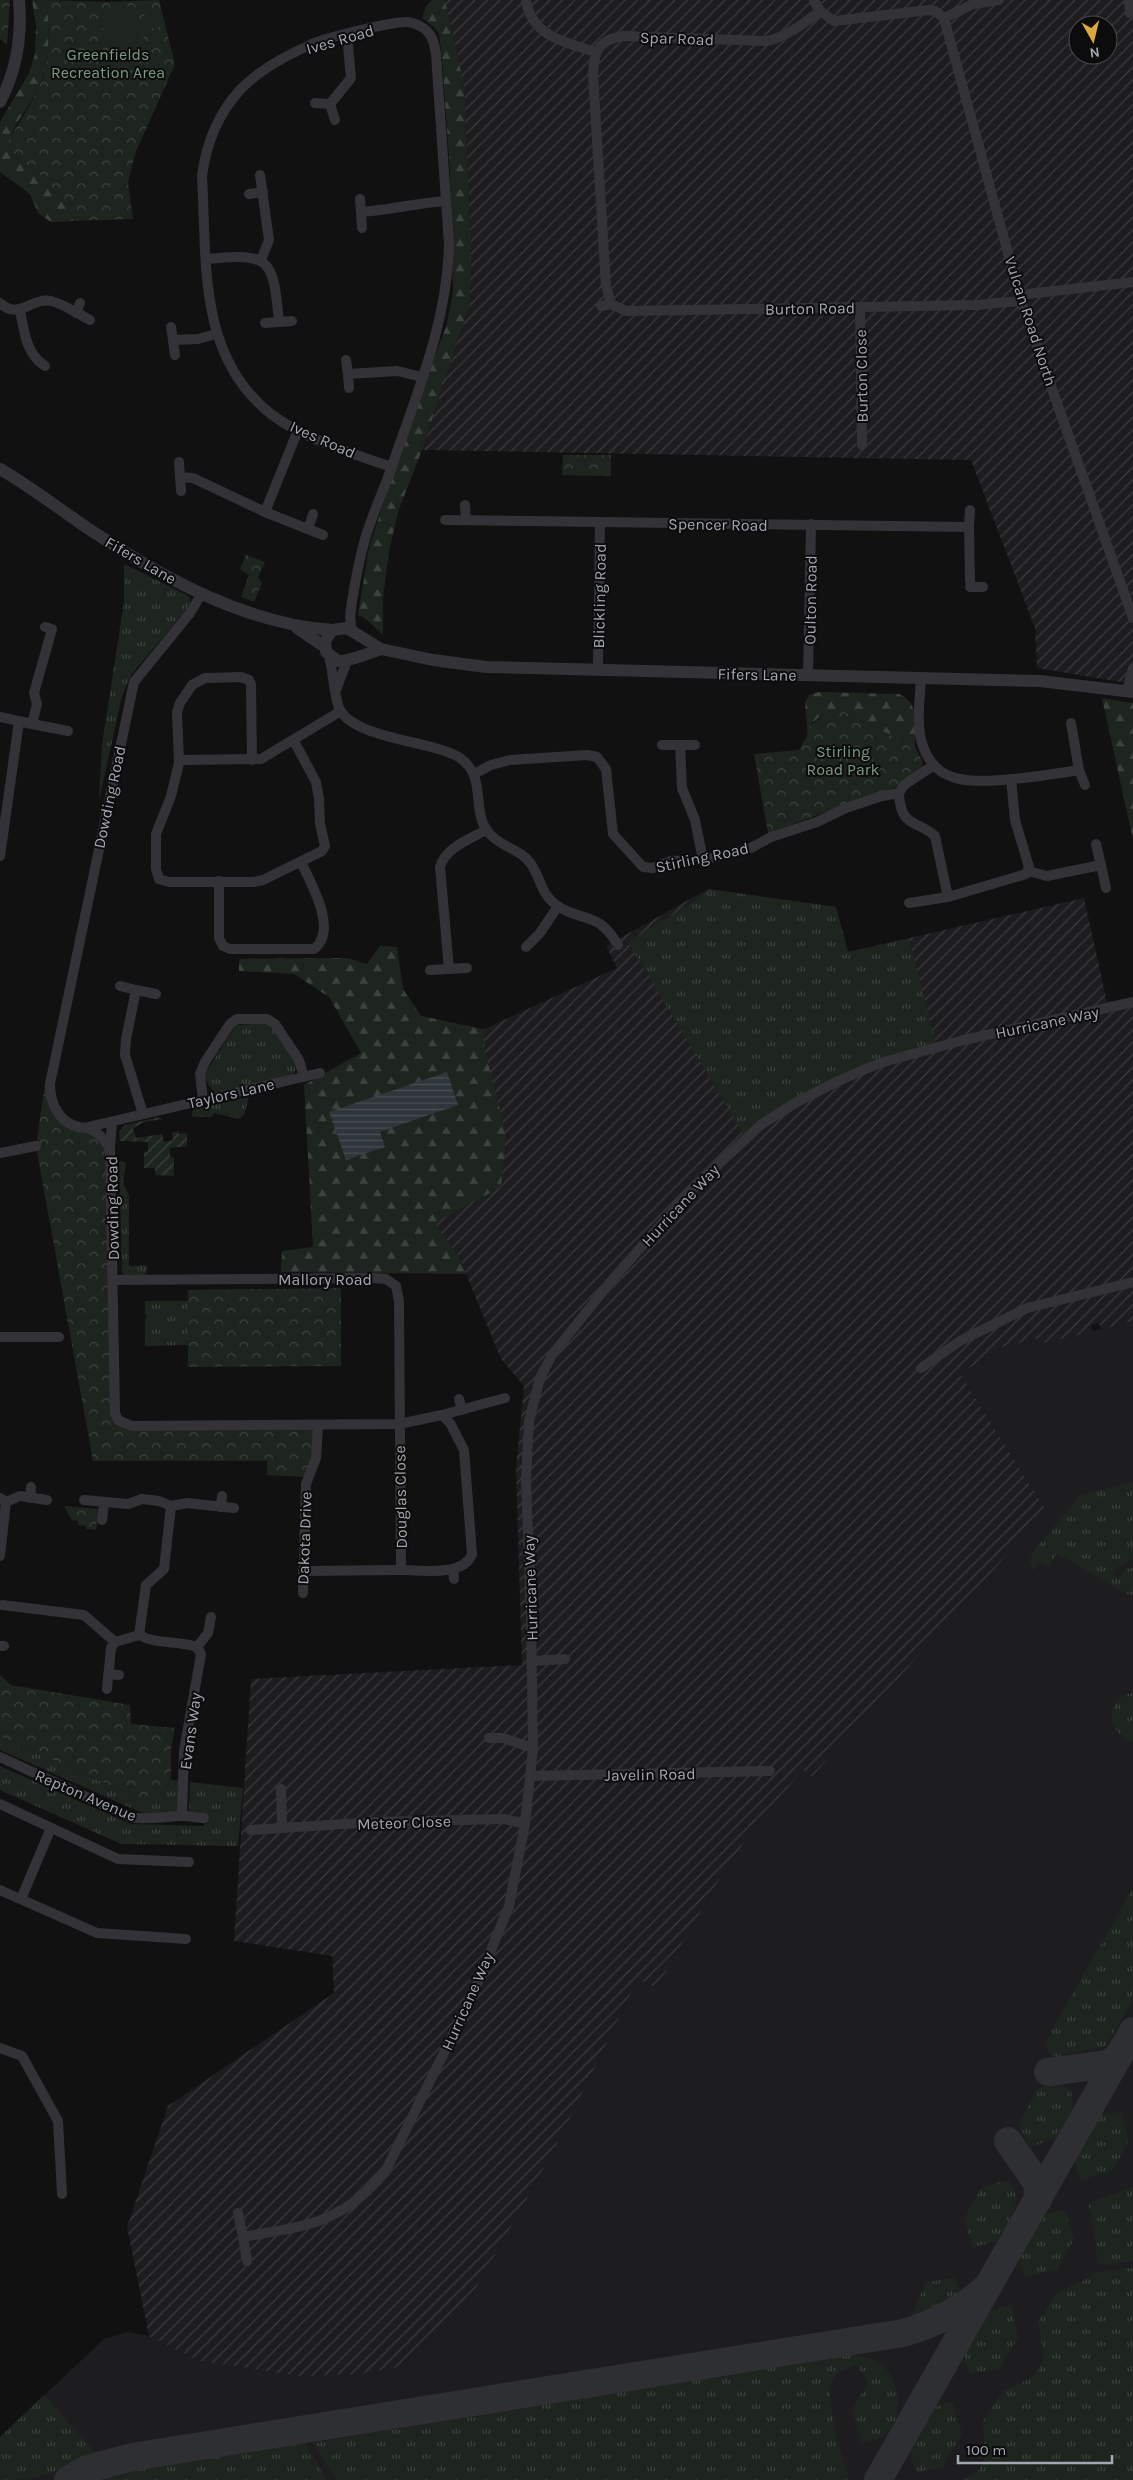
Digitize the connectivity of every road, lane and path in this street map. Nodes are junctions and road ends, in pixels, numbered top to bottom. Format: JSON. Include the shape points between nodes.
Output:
{"nodes":[{"id":1,"x":20,"y":0,"type":"edge"},
{"id":2,"x":526,"y":0,"type":"edge"},
{"id":3,"x":814,"y":0,"type":"edge"},
{"id":4,"x":999,"y":0,"type":"edge"},
{"id":5,"x":1129,"y":0,"type":"edge"},
{"id":6,"x":820,"y":12,"type":"junction"},
{"id":7,"x":1130,"y":13,"type":"dead end"},
{"id":8,"x":944,"y":18,"type":"junction"},
{"id":9,"x":347,"y":35,"type":"junction"},
{"id":10,"x":596,"y":52,"type":"junction"},
{"id":11,"x":0,"y":102,"type":"edge"},
{"id":12,"x":315,"y":103,"type":"dead end"},
{"id":13,"x":330,"y":104,"type":"junction"},
{"id":14,"x":335,"y":120,"type":"dead end"},
{"id":15,"x":260,"y":175,"type":"dead end"},
{"id":16,"x":263,"y":192,"type":"junction"},
{"id":17,"x":249,"y":194,"type":"dead end"},
{"id":18,"x":360,"y":199,"type":"dead end"},
{"id":19,"x":446,"y":201,"type":"junction"},
{"id":20,"x":361,"y":212,"type":"junction"},
{"id":21,"x":362,"y":228,"type":"dead end"},
{"id":22,"x":207,"y":260,"type":"junction"},
{"id":23,"x":261,"y":260,"type":"junction"},
{"id":24,"x":1133,"y":282,"type":"edge"},
{"id":25,"x":1020,"y":298,"type":"junction"},
{"id":26,"x":0,"y":303,"type":"edge"},
{"id":27,"x":860,"y":307,"type":"junction"},
{"id":28,"x":20,"y":310,"type":"junction"},
{"id":29,"x":90,"y":320,"type":"dead end"},
{"id":30,"x":292,"y":321,"type":"dead end"},
{"id":31,"x":279,"y":322,"type":"junction"},
{"id":32,"x":265,"y":323,"type":"dead end"},
{"id":33,"x":172,"y":327,"type":"dead end"},
{"id":34,"x":216,"y":334,"type":"junction"},
{"id":35,"x":173,"y":340,"type":"junction"},
{"id":36,"x":174,"y":356,"type":"dead end"},
{"id":37,"x":346,"y":360,"type":"dead end"},
{"id":38,"x":45,"y":366,"type":"dead end"},
{"id":39,"x":348,"y":374,"type":"junction"},
{"id":40,"x":422,"y":378,"type":"junction"},
{"id":41,"x":349,"y":388,"type":"dead end"},
{"id":42,"x":298,"y":430,"type":"junction"},
{"id":43,"x":862,"y":445,"type":"dead end"},
{"id":44,"x":179,"y":462,"type":"dead end"},
{"id":45,"x":392,"y":467,"type":"junction"},
{"id":46,"x":0,"y":469,"type":"edge"},
{"id":47,"x":180,"y":477,"type":"junction"},
{"id":48,"x":181,"y":491,"type":"dead end"},
{"id":49,"x":465,"y":505,"type":"dead end"},
{"id":50,"x":970,"y":510,"type":"dead end"},
{"id":51,"x":265,"y":512,"type":"junction"},
{"id":52,"x":313,"y":514,"type":"dead end"},
{"id":53,"x":445,"y":520,"type":"dead end"},
{"id":54,"x":466,"y":520,"type":"junction"},
{"id":55,"x":600,"y":522,"type":"junction"},
{"id":56,"x":811,"y":524,"type":"junction"},
{"id":57,"x":969,"y":527,"type":"junction"},
{"id":58,"x":308,"y":529,"type":"junction"},
{"id":59,"x":322,"y":535,"type":"dead end"},
{"id":60,"x":983,"y":588,"type":"dead end"},
{"id":61,"x":202,"y":593,"type":"junction"},
{"id":62,"x":1133,"y":618,"type":"edge"},
{"id":63,"x":295,"y":626,"type":"junction"},
{"id":64,"x":53,"y":629,"type":"dead end"},
{"id":65,"x":345,"y":631,"type":"junction"},
{"id":66,"x":381,"y":649,"type":"junction"},
{"id":67,"x":327,"y":652,"type":"junction"},
{"id":68,"x":351,"y":659,"type":"junction"},
{"id":69,"x":1133,"y":668,"type":"edge"},
{"id":70,"x":598,"y":670,"type":"junction"},
{"id":71,"x":808,"y":675,"type":"junction"},
{"id":72,"x":921,"y":678,"type":"junction"},
{"id":73,"x":336,"y":690,"type":"junction"},
{"id":74,"x":1130,"y":692,"type":"edge"},
{"id":75,"x":341,"y":711,"type":"junction"},
{"id":76,"x":0,"y":717,"type":"edge"},
{"id":77,"x":19,"y":722,"type":"junction"},
{"id":78,"x":1071,"y":723,"type":"dead end"},
{"id":79,"x":32,"y":724,"type":"junction"},
{"id":80,"x":68,"y":731,"type":"dead end"},
{"id":81,"x":294,"y":740,"type":"junction"},
{"id":82,"x":662,"y":745,"type":"dead end"},
{"id":83,"x":680,"y":745,"type":"junction"},
{"id":84,"x":695,"y":745,"type":"dead end"},
{"id":85,"x":252,"y":760,"type":"junction"},
{"id":86,"x":179,"y":762,"type":"junction"},
{"id":87,"x":934,"y":765,"type":"junction"},
{"id":88,"x":1079,"y":770,"type":"junction"},
{"id":89,"x":474,"y":774,"type":"junction"},
{"id":90,"x":1011,"y":779,"type":"junction"},
{"id":91,"x":1085,"y":786,"type":"dead end"},
{"id":92,"x":899,"y":793,"type":"junction"},
{"id":93,"x":486,"y":830,"type":"junction"},
{"id":94,"x":1096,"y":844,"type":"dead end"},
{"id":95,"x":0,"y":856,"type":"edge"},
{"id":96,"x":704,"y":860,"type":"junction"},
{"id":97,"x":300,"y":862,"type":"junction"},
{"id":98,"x":1101,"y":865,"type":"junction"},
{"id":99,"x":1028,"y":871,"type":"junction"},
{"id":100,"x":219,"y":881,"type":"junction"},
{"id":101,"x":1106,"y":888,"type":"dead end"},
{"id":102,"x":948,"y":897,"type":"junction"},
{"id":103,"x":909,"y":903,"type":"dead end"},
{"id":104,"x":558,"y":906,"type":"junction"},
{"id":105,"x":618,"y":945,"type":"dead end"},
{"id":106,"x":526,"y":947,"type":"dead end"},
{"id":107,"x":467,"y":968,"type":"dead end"},
{"id":108,"x":449,"y":969,"type":"junction"},
{"id":109,"x":430,"y":970,"type":"dead end"},
{"id":110,"x":120,"y":986,"type":"dead end"},
{"id":111,"x":136,"y":990,"type":"junction"},
{"id":112,"x":156,"y":994,"type":"dead end"},
{"id":113,"x":1133,"y":1002,"type":"edge"},
{"id":114,"x":320,"y":1073,"type":"dead end"},
{"id":115,"x":304,"y":1077,"type":"junction"},
{"id":116,"x":203,"y":1099,"type":"junction"},
{"id":117,"x":143,"y":1114,"type":"junction"},
{"id":118,"x":112,"y":1122,"type":"junction"},
{"id":119,"x":88,"y":1128,"type":"junction"},
{"id":120,"x":36,"y":1146,"type":"dead end"},
{"id":121,"x":110,"y":1148,"type":"junction"},
{"id":122,"x":0,"y":1152,"type":"edge"},
{"id":123,"x":113,"y":1280,"type":"junction"},
{"id":124,"x":1133,"y":1282,"type":"edge"},
{"id":125,"x":59,"y":1336,"type":"dead end"},
{"id":126,"x":0,"y":1337,"type":"edge"},
{"id":127,"x":921,"y":1368,"type":"dead end"},
{"id":128,"x":459,"y":1398,"type":"dead end"},
{"id":129,"x":505,"y":1398,"type":"dead end"},
{"id":130,"x":462,"y":1410,"type":"junction"},
{"id":131,"x":442,"y":1415,"type":"junction"},
{"id":132,"x":399,"y":1424,"type":"junction"},
{"id":133,"x":318,"y":1425,"type":"junction"},
{"id":134,"x":3,"y":1500,"type":"edge"},
{"id":135,"x":47,"y":1500,"type":"dead end"},
{"id":136,"x":84,"y":1500,"type":"dead end"},
{"id":137,"x":104,"y":1502,"type":"junction"},
{"id":138,"x":171,"y":1506,"type":"junction"},
{"id":139,"x":234,"y":1508,"type":"dead end"},
{"id":140,"x":102,"y":1520,"type":"dead end"},
{"id":141,"x":0,"y":1556,"type":"edge"},
{"id":142,"x":401,"y":1570,"type":"junction"},
{"id":143,"x":303,"y":1571,"type":"junction"},
{"id":144,"x":303,"y":1593,"type":"dead end"},
{"id":145,"x":1,"y":1605,"type":"edge"},
{"id":146,"x":211,"y":1617,"type":"dead end"},
{"id":147,"x":139,"y":1635,"type":"junction"},
{"id":148,"x":115,"y":1642,"type":"junction"},
{"id":149,"x":198,"y":1647,"type":"junction"},
{"id":150,"x":565,"y":1659,"type":"dead end"},
{"id":151,"x":532,"y":1661,"type":"junction"},
{"id":152,"x":107,"y":1689,"type":"dead end"},
{"id":153,"x":489,"y":1738,"type":"dead end"},
{"id":154,"x":533,"y":1748,"type":"junction"},
{"id":155,"x":0,"y":1757,"type":"edge"},
{"id":156,"x":770,"y":1771,"type":"dead end"},
{"id":157,"x":531,"y":1776,"type":"junction"},
{"id":158,"x":281,"y":1789,"type":"dead end"},
{"id":159,"x":0,"y":1804,"type":"edge"},
{"id":160,"x":182,"y":1816,"type":"junction"},
{"id":161,"x":204,"y":1818,"type":"dead end"},
{"id":162,"x":526,"y":1824,"type":"junction"},
{"id":163,"x":282,"y":1827,"type":"junction"},
{"id":164,"x":51,"y":1828,"type":"junction"},
{"id":165,"x":251,"y":1830,"type":"dead end"},
{"id":166,"x":189,"y":1862,"type":"dead end"},
{"id":167,"x":0,"y":1890,"type":"edge"},
{"id":168,"x":20,"y":1899,"type":"junction"},
{"id":169,"x":186,"y":1939,"type":"dead end"},
{"id":170,"x":0,"y":2048,"type":"edge"},
{"id":171,"x":62,"y":2194,"type":"dead end"},
{"id":172,"x":238,"y":2213,"type":"dead end"},
{"id":173,"x":243,"y":2237,"type":"junction"},
{"id":174,"x":247,"y":2261,"type":"dead end"}],
"edges":[{"from":1,"to":11,"type":"street","via":[[16,62]]},
{"from":2,"to":10,"type":"street","via":[[528,12],[542,31],[555,39]]},
{"from":3,"to":6,"type":"street"},
{"from":4,"to":8,"type":"street","via":[[973,4]]},
{"from":5,"to":7,"type":"street"},
{"from":6,"to":8,"type":"street","via":[[840,22],[928,10],[936,11]]},
{"from":6,"to":10,"type":"street","name":"Spar Road","via":[[798,28],[767,40],[623,36],[603,42]]},
{"from":8,"to":25,"type":"street","name":"Vulcan Road North"},
{"from":9,"to":13,"type":"street","via":[[351,78]]},
{"from":9,"to":19,"type":"street","name":"Ives Road","via":[[407,22],[428,31],[436,54]]},
{"from":9,"to":22,"type":"street","name":"Ives Road","via":[[312,44],[262,72],[239,91],[226,110],[212,133],[204,159],[202,176]]},
{"from":10,"to":27,"type":"street","name":"Burton Road","via":[[594,95],[606,305],[626,312]]},
{"from":12,"to":13,"type":"street"},
{"from":13,"to":14,"type":"street"},
{"from":15,"to":16,"type":"street"},
{"from":16,"to":17,"type":"street"},
{"from":16,"to":23,"type":"street","via":[[269,240]]},
{"from":18,"to":20,"type":"street"},
{"from":19,"to":20,"type":"street"},
{"from":19,"to":40,"type":"street","name":"Ives Road","via":[[449,245],[445,292],[438,330]]},
{"from":20,"to":21,"type":"street"},
{"from":22,"to":23,"type":"street","via":[[247,256]]},
{"from":22,"to":34,"type":"street","name":"Ives Road"},
{"from":23,"to":31,"type":"street","via":[[268,266],[275,282]]},
{"from":24,"to":25,"type":"street","name":"Burton Road"},
{"from":25,"to":27,"type":"street","name":"Burton Road","via":[[974,305]]},
{"from":25,"to":62,"type":"street","name":"Vulcan Road North"},
{"from":26,"to":28,"type":"street","via":[[9,310]]},
{"from":27,"to":43,"type":"street","name":"Burton Close"},
{"from":28,"to":29,"type":"street","via":[[45,300],[78,308]]},
{"from":28,"to":38,"type":"street","via":[[32,362]]},
{"from":30,"to":31,"type":"street"},
{"from":31,"to":32,"type":"street"},
{"from":33,"to":35,"type":"street"},
{"from":34,"to":35,"type":"street"},
{"from":34,"to":42,"type":"street","name":"Ives Road","via":[[224,356],[251,397],[272,415]]},
{"from":35,"to":36,"type":"street"},
{"from":37,"to":39,"type":"street"},
{"from":39,"to":40,"type":"street","via":[[397,371]]},
{"from":39,"to":41,"type":"street"},
{"from":40,"to":45,"type":"street","name":"Ives Road"},
{"from":42,"to":45,"type":"street","name":"Ives Road"},
{"from":42,"to":51,"type":"street"},
{"from":44,"to":47,"type":"street"},
{"from":45,"to":65,"type":"street","name":"Ives Road","via":[[368,529]]},
{"from":46,"to":61,"type":"street","name":"Fifers Lane","via":[[129,554]]},
{"from":47,"to":48,"type":"street"},
{"from":47,"to":51,"type":"street","via":[[203,481]]},
{"from":49,"to":54,"type":"street"},
{"from":50,"to":57,"type":"street"},
{"from":51,"to":58,"type":"street"},
{"from":52,"to":58,"type":"street"},
{"from":53,"to":54,"type":"street","name":"Spencer Road"},
{"from":54,"to":55,"type":"street","name":"Spencer Road"},
{"from":55,"to":56,"type":"street","name":"Spencer Road"},
{"from":55,"to":70,"type":"street","name":"Blickling Road"},
{"from":56,"to":57,"type":"street","name":"Spencer Road"},
{"from":56,"to":71,"type":"street","name":"Oulton Road"},
{"from":57,"to":60,"type":"street","via":[[970,584]]},
{"from":58,"to":59,"type":"street"},
{"from":61,"to":63,"type":"street","name":"Fifers Lane"},
{"from":61,"to":119,"type":"street","name":"Dowding Road","via":[[190,613],[134,682],[127,710],[50,1084],[51,1099],[62,1118],[70,1124]]},
{"from":63,"to":65,"type":"street","name":"Fifers Lane"},
{"from":63,"to":67,"type":"street","name":"Fifers Lane"},
{"from":64,"to":79,"type":"street","via":[[34,693],[36,704]]},
{"from":65,"to":66,"type":"street","name":"Fifers Lane"},
{"from":65,"to":67,"type":"street","via":[[328,635]]},
{"from":65,"to":68,"type":"street","via":[[359,646]]},
{"from":66,"to":68,"type":"street","name":"Fifers Lane"},
{"from":66,"to":70,"type":"street","name":"Fifers Lane","via":[[462,664]]},
{"from":67,"to":68,"type":"street","name":"Fifers Lane","via":[[338,661]]},
{"from":67,"to":73,"type":"street"},
{"from":68,"to":73,"type":"street"},
{"from":69,"to":74,"type":"street"},
{"from":70,"to":71,"type":"street","name":"Fifers Lane"},
{"from":71,"to":72,"type":"street","name":"Fifers Lane"},
{"from":72,"to":74,"type":"street","name":"Fifers Lane","via":[[1040,681]]},
{"from":72,"to":87,"type":"street","via":[[920,731],[922,743]]},
{"from":73,"to":75,"type":"street"},
{"from":75,"to":81,"type":"street"},
{"from":75,"to":89,"type":"street","via":[[354,722],[383,734],[449,752],[460,758]]},
{"from":76,"to":77,"type":"street"},
{"from":77,"to":79,"type":"street"},
{"from":77,"to":95,"type":"street"},
{"from":78,"to":88,"type":"street"},
{"from":79,"to":80,"type":"street"},
{"from":81,"to":85,"type":"street","via":[[270,756]]},
{"from":81,"to":97,"type":"street","via":[[316,782],[325,846],[322,851]]},
{"from":82,"to":83,"type":"street"},
{"from":83,"to":84,"type":"street"},
{"from":83,"to":96,"type":"street","via":[[682,788],[695,820]]},
{"from":85,"to":86,"type":"street"},
{"from":85,"to":86,"type":"street","via":[[251,684],[241,677],[205,678],[192,685],[180,704],[176,737]]},
{"from":86,"to":100,"type":"street","via":[[171,796],[156,834],[157,876],[169,882]]},
{"from":87,"to":90,"type":"street","via":[[963,781]]},
{"from":87,"to":92,"type":"street","via":[[904,785]]},
{"from":88,"to":90,"type":"street","via":[[1040,778]]},
{"from":88,"to":91,"type":"street"},
{"from":89,"to":93,"type":"street"},
{"from":89,"to":96,"type":"street","name":"Stirling Road","via":[[510,760],[598,757],[606,769],[611,829],[636,862],[643,868],[653,868],[671,861]]},
{"from":90,"to":99,"type":"street","via":[[1013,812]]},
{"from":92,"to":96,"type":"street","name":"Stirling Road","via":[[846,808],[751,848]]},
{"from":92,"to":102,"type":"street","via":[[907,819],[935,836]]},
{"from":93,"to":104,"type":"street","via":[[496,841],[521,854],[531,864],[541,889]]},
{"from":93,"to":108,"type":"street","via":[[448,852],[440,867]]},
{"from":94,"to":98,"type":"street"},
{"from":97,"to":100,"type":"street","via":[[263,880]]},
{"from":97,"to":100,"type":"street","via":[[323,913],[322,939],[314,949],[230,949],[223,946],[219,938]]},
{"from":98,"to":99,"type":"street","via":[[1047,876]]},
{"from":98,"to":101,"type":"street"},
{"from":99,"to":102,"type":"street","via":[[1022,877]]},
{"from":102,"to":103,"type":"street"},
{"from":104,"to":105,"type":"street","via":[[596,920],[608,929]]},
{"from":104,"to":106,"type":"street","via":[[544,935]]},
{"from":107,"to":108,"type":"street"},
{"from":108,"to":109,"type":"street"},
{"from":110,"to":111,"type":"street"},
{"from":111,"to":112,"type":"street"},
{"from":111,"to":117,"type":"street","via":[[125,1055]]},
{"from":113,"to":151,"type":"street","name":"Hurricane Way","via":[[952,1043],[880,1064],[838,1081],[762,1124],[696,1185],[612,1280],[558,1347],[540,1378],[529,1421],[526,1479]]},
{"from":114,"to":115,"type":"street","name":"Taylors Lane"},
{"from":115,"to":116,"type":"street","name":"Taylors Lane"},
{"from":115,"to":116,"type":"street","via":[[299,1060],[275,1024],[267,1019],[237,1019],[230,1024],[205,1062],[200,1074]]},
{"from":116,"to":117,"type":"street","name":"Taylors Lane"},
{"from":117,"to":118,"type":"street","name":"Taylors Lane"},
{"from":118,"to":119,"type":"street","name":"Taylors Lane"},
{"from":118,"to":121,"type":"street"},
{"from":119,"to":121,"type":"street","name":"Dowding Road","via":[[101,1135]]},
{"from":120,"to":122,"type":"street"},
{"from":121,"to":123,"type":"street","name":"Dowding Road"},
{"from":123,"to":132,"type":"street","name":"Mallory Road","via":[[386,1279],[396,1286],[399,1301]]},
{"from":123,"to":133,"type":"street","name":"Dowding Road","via":[[116,1413],[124,1425]]},
{"from":124,"to":127,"type":"street","via":[[1027,1308],[960,1341]]},
{"from":125,"to":126,"type":"street"},
{"from":128,"to":130,"type":"street"},
{"from":129,"to":130,"type":"street","name":"Dowding Road"},
{"from":130,"to":131,"type":"street","name":"Dowding Road"},
{"from":131,"to":132,"type":"street","name":"Dowding Road"},
{"from":131,"to":142,"type":"street","name":"Douglas Close","via":[[450,1423],[464,1450],[472,1554],[469,1561],[453,1574]]},
{"from":132,"to":133,"type":"street","name":"Dowding Road"},
{"from":132,"to":142,"type":"street","name":"Douglas Close"},
{"from":133,"to":143,"type":"street","name":"Dakota Drive","via":[[316,1458],[306,1484]]},
{"from":134,"to":135,"type":"street","via":[[30,1493]]},
{"from":134,"to":141,"type":"street"},
{"from":136,"to":137,"type":"street"},
{"from":137,"to":138,"type":"street","via":[[128,1504],[142,1499]]},
{"from":137,"to":140,"type":"street"},
{"from":138,"to":139,"type":"street","via":[[186,1502],[222,1501]]},
{"from":138,"to":147,"type":"street","via":[[165,1563],[160,1574],[146,1585]]},
{"from":142,"to":143,"type":"street","name":"Douglas Close"},
{"from":143,"to":144,"type":"street","name":"Dakota Drive"},
{"from":145,"to":148,"type":"street","via":[[84,1615]]},
{"from":146,"to":149,"type":"street","via":[[208,1633]]},
{"from":147,"to":148,"type":"street"},
{"from":147,"to":149,"type":"street","via":[[147,1640]]},
{"from":148,"to":152,"type":"street","via":[[111,1648],[114,1675]]},
{"from":149,"to":160,"type":"street","name":"Evans Way","via":[[201,1663],[184,1750]]},
{"from":150,"to":151,"type":"street","name":"Hurricane Way"},
{"from":151,"to":154,"type":"street","name":"Hurricane Way"},
{"from":153,"to":154,"type":"street","via":[[503,1738]]},
{"from":154,"to":157,"type":"street","name":"Hurricane Way"},
{"from":155,"to":160,"type":"street","name":"Repton Avenue","via":[[130,1817],[164,1819]]},
{"from":156,"to":157,"type":"street","name":"Javelin Road"},
{"from":157,"to":162,"type":"street","name":"Hurricane Way"},
{"from":158,"to":163,"type":"street"},
{"from":159,"to":164,"type":"street"},
{"from":160,"to":161,"type":"street","name":"Repton Avenue"},
{"from":162,"to":163,"type":"street","name":"Meteor Close","via":[[505,1819]]},
{"from":162,"to":173,"type":"street","name":"Hurricane Way","via":[[509,1906],[474,1992],[385,2172],[374,2186],[332,2217]]},
{"from":163,"to":165,"type":"street","name":"Meteor Close"},
{"from":164,"to":166,"type":"street","via":[[118,1859]]},
{"from":164,"to":168,"type":"street"},
{"from":167,"to":168,"type":"street"},
{"from":168,"to":169,"type":"street","via":[[97,1933]]},
{"from":170,"to":171,"type":"street","via":[[22,2056],[58,2121]]},
{"from":172,"to":173,"type":"street"},
{"from":173,"to":174,"type":"street"}]}
